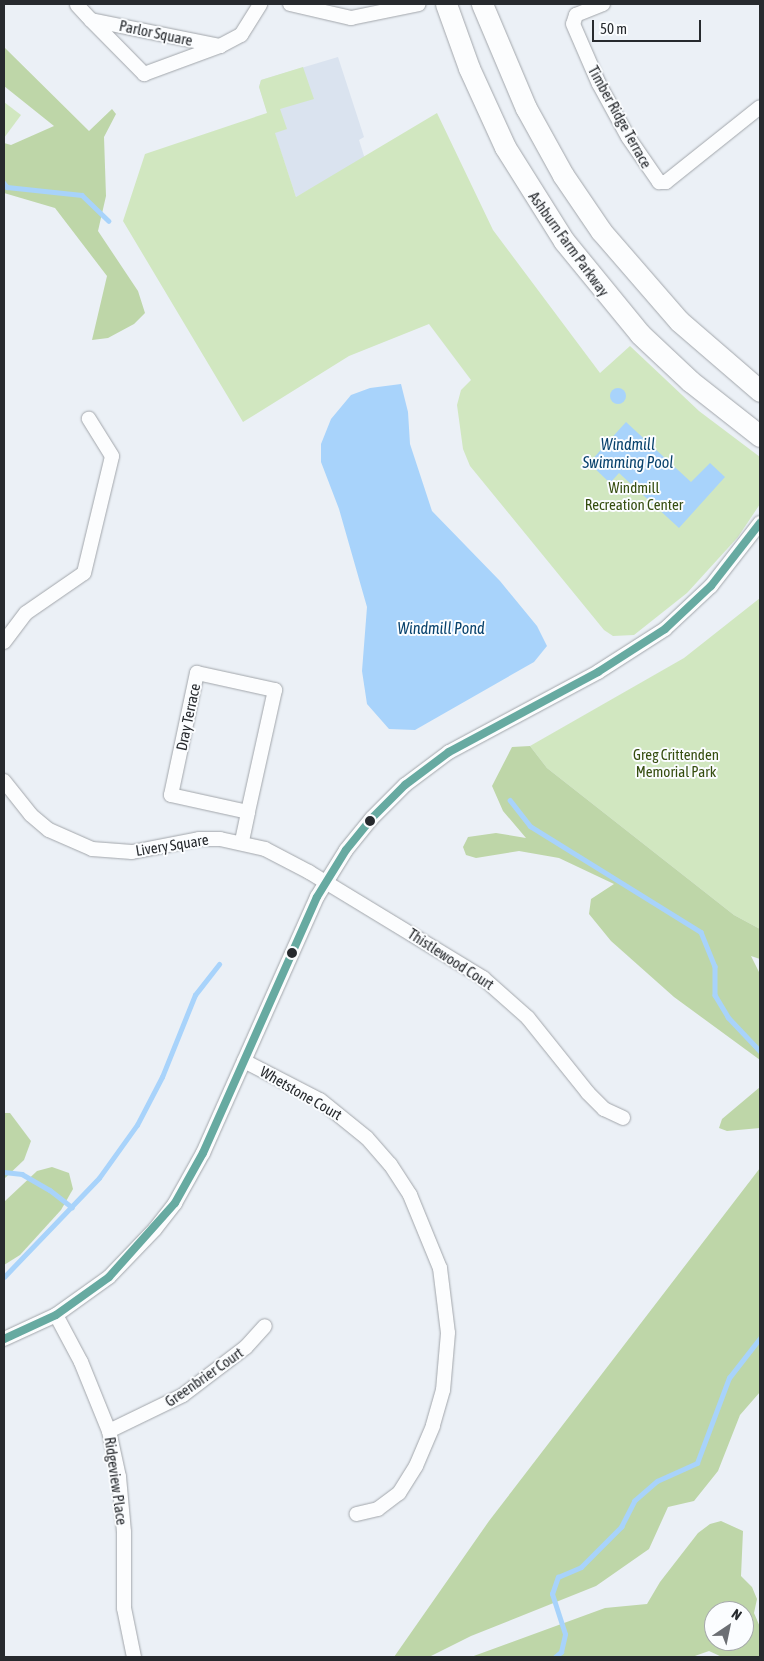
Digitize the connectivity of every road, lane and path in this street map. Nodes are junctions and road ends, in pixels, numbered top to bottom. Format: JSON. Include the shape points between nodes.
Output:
{"nodes":[{"id":1,"x":260,"y":4,"type":"edge"},
{"id":2,"x":290,"y":4,"type":"edge"},
{"id":3,"x":419,"y":4,"type":"edge"},
{"id":4,"x":446,"y":4,"type":"edge"},
{"id":5,"x":482,"y":4,"type":"edge"},
{"id":6,"x":603,"y":4,"type":"edge"},
{"id":7,"x":77,"y":5,"type":"dead end"},
{"id":8,"x":91,"y":20,"type":"junction"},
{"id":9,"x":220,"y":46,"type":"junction"},
{"id":10,"x":760,"y":107,"type":"edge"},
{"id":11,"x":760,"y":391,"type":"edge"},
{"id":12,"x":89,"y":419,"type":"dead end"},
{"id":13,"x":760,"y":436,"type":"edge"},
{"id":14,"x":760,"y":523,"type":"edge"},
{"id":15,"x":4,"y":642,"type":"edge"},
{"id":16,"x":4,"y":781,"type":"edge"},
{"id":17,"x":248,"y":812,"type":"junction"},
{"id":18,"x":242,"y":841,"type":"junction"},
{"id":19,"x":326,"y":882,"type":"junction"},
{"id":20,"x":244,"y":1062,"type":"junction"},
{"id":21,"x":623,"y":1118,"type":"dead end"},
{"id":22,"x":56,"y":1315,"type":"junction"},
{"id":23,"x":265,"y":1326,"type":"dead end"},
{"id":24,"x":4,"y":1339,"type":"edge"},
{"id":25,"x":109,"y":1431,"type":"junction"},
{"id":26,"x":357,"y":1514,"type":"dead end"},
{"id":27,"x":134,"y":1657,"type":"edge"}],
"edges":[{"from":1,"to":9,"type":"street","name":"Parlor Square","via":[[241,34]]},
{"from":2,"to":3,"type":"street","via":[[351,18]]},
{"from":4,"to":13,"type":"main road","name":"Ashburn Farm Parkway","via":[[469,68],[505,147],[564,241],[640,334],[690,381]]},
{"from":5,"to":11,"type":"main road","via":[[524,104],[563,175],[601,231],[679,321]]},
{"from":6,"to":10,"type":"street","name":"Timber Ridge Terrace","via":[[576,15],[573,24],[611,107],[659,182],[666,182]]},
{"from":7,"to":8,"type":"street","name":"Parlor Square"},
{"from":8,"to":9,"type":"street","name":"Parlor Square"},
{"from":8,"to":9,"type":"street","name":"Parlor Square","via":[[144,74]]},
{"from":12,"to":15,"type":"street","via":[[112,456],[84,573],[26,613]]},
{"from":14,"to":19,"type":"street","via":[[710,586],[665,629],[610,665],[449,752],[405,785],[372,818]]},
{"from":16,"to":18,"type":"street","name":"Livery Square","via":[[30,815],[49,830],[92,849],[132,852],[199,839]]},
{"from":17,"to":17,"type":"street","name":"Dray Terrace","via":[[171,795],[197,673],[274,690]]},
{"from":17,"to":18,"type":"street","name":"Dray Terrace"},
{"from":18,"to":19,"type":"street","name":"Livery Square","via":[[276,854]]},
{"from":19,"to":20,"type":"street"},
{"from":19,"to":21,"type":"street","name":"Thistlewood Court","via":[[483,978],[528,1018],[588,1093],[604,1109]]},
{"from":20,"to":22,"type":"street","via":[[203,1153],[155,1229],[109,1276]]},
{"from":20,"to":26,"type":"street","name":"Whetstone Court","via":[[320,1100],[367,1138],[390,1164],[410,1195],[440,1268],[448,1333],[443,1390],[433,1426],[416,1466],[399,1493],[378,1509]]},
{"from":22,"to":24,"type":"street"},
{"from":22,"to":25,"type":"street","name":"Ridgeview Place","via":[[82,1362]]},
{"from":23,"to":25,"type":"street","name":"Greenbrier Court","via":[[246,1347],[183,1395]]},
{"from":25,"to":27,"type":"street","name":"Ridgeview Place","via":[[124,1532],[124,1608]]}]}
